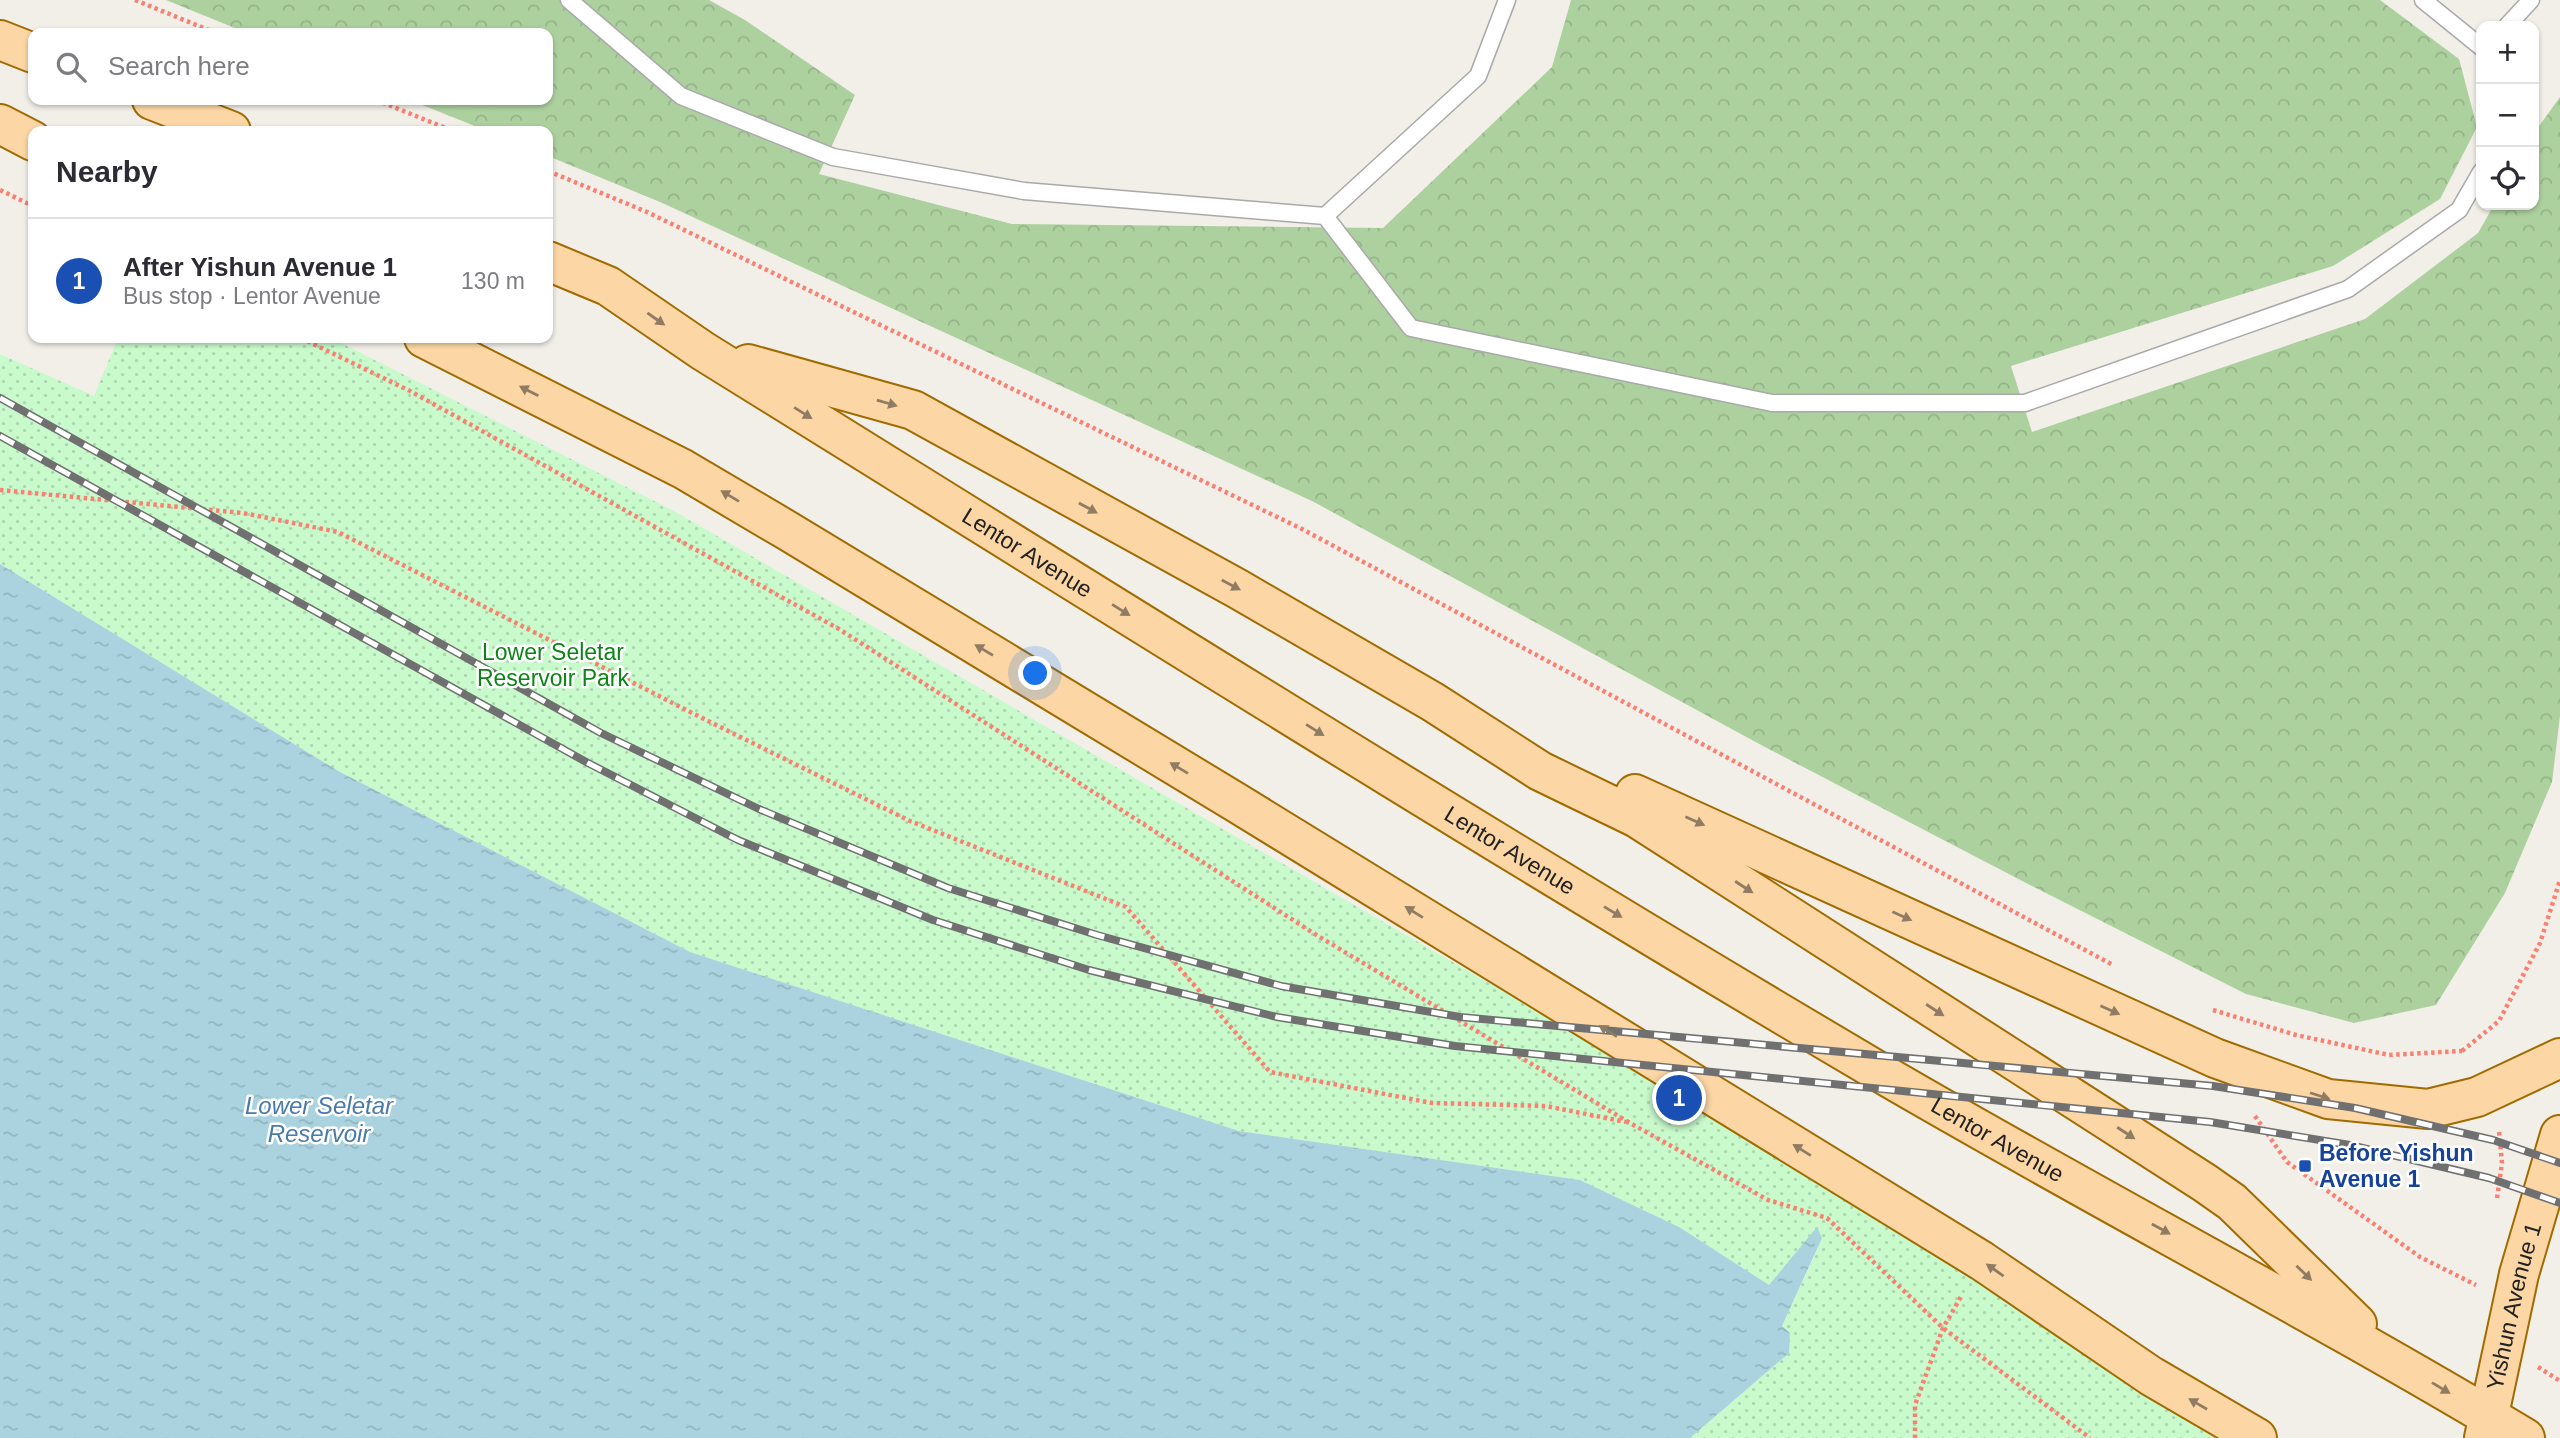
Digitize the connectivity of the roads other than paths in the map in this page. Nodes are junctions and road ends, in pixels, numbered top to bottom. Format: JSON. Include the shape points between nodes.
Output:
{"nodes":[{"id":1,"x":569,"y":0,"type":"edge"},
{"id":2,"x":1507,"y":0,"type":"edge"},
{"id":3,"x":2423,"y":0,"type":"edge"},
{"id":4,"x":2531,"y":0,"type":"edge"},
{"id":5,"x":2512,"y":21,"type":"edge"},
{"id":6,"x":0,"y":40,"type":"edge"},
{"id":7,"x":2476,"y":43,"type":"edge"},
{"id":8,"x":28,"y":51,"type":"edge"},
{"id":9,"x":165,"y":105,"type":"edge"},
{"id":10,"x":0,"y":124,"type":"edge"},
{"id":11,"x":218,"y":126,"type":"edge"},
{"id":12,"x":28,"y":138,"type":"edge"},
{"id":13,"x":2476,"y":181,"type":"edge"},
{"id":14,"x":1325,"y":216,"type":"junction"},
{"id":15,"x":553,"y":263,"type":"edge"},
{"id":16,"x":434,"y":343,"type":"edge"},
{"id":17,"x":703,"y":351,"type":"junction"},
{"id":18,"x":1433,"y":702,"type":"junction"},
{"id":19,"x":2560,"y":1058,"type":"edge"},
{"id":20,"x":2560,"y":1135,"type":"edge"},
{"id":21,"x":2394,"y":1360,"type":"junction"},
{"id":22,"x":2486,"y":1427,"type":"edge"},
{"id":23,"x":2257,"y":1438,"type":"edge"},
{"id":24,"x":2525,"y":1438,"type":"edge"}],
"edges":[{"from":1,"to":14,"type":"lane","via":[[681,96],[833,156],[1024,191]]},
{"from":2,"to":14,"type":"lane","via":[[1478,76]]},
{"from":3,"to":7,"type":"lane"},
{"from":4,"to":5,"type":"lane"},
{"from":6,"to":8,"type":"main road"},
{"from":9,"to":11,"type":"main road"},
{"from":10,"to":12,"type":"main road"},
{"from":13,"to":14,"type":"lane","via":[[2459,210],[2348,289],[2025,403],[1772,403],[1411,328]]},
{"from":15,"to":17,"type":"main road","name":"Lentor Avenue","one_way":true,"via":[[608,286]]},
{"from":23,"to":16,"type":"main road","one_way":true,"via":[[2151,1376],[1982,1261],[695,476]]},
{"from":17,"to":18,"type":"main road","one_way":true,"via":[[913,411]]},
{"from":17,"to":21,"type":"main road","name":"Lentor Avenue","one_way":true,"via":[[1482,834],[1881,1072]]},
{"from":18,"to":19,"type":"main road","one_way":true,"via":[[2215,1058],[2328,1099],[2428,1109],[2477,1097]]},
{"from":18,"to":21,"type":"main road","one_way":true,"via":[[1540,771],[1637,818],[2205,1183],[2232,1202]]},
{"from":20,"to":22,"type":"main road","name":"Yishun Avenue 1","via":[[2519,1274]]},
{"from":21,"to":22,"type":"main road","name":"Lentor Avenue","one_way":true},
{"from":22,"to":24,"type":"main road","name":"Lentor Avenue"}]}
